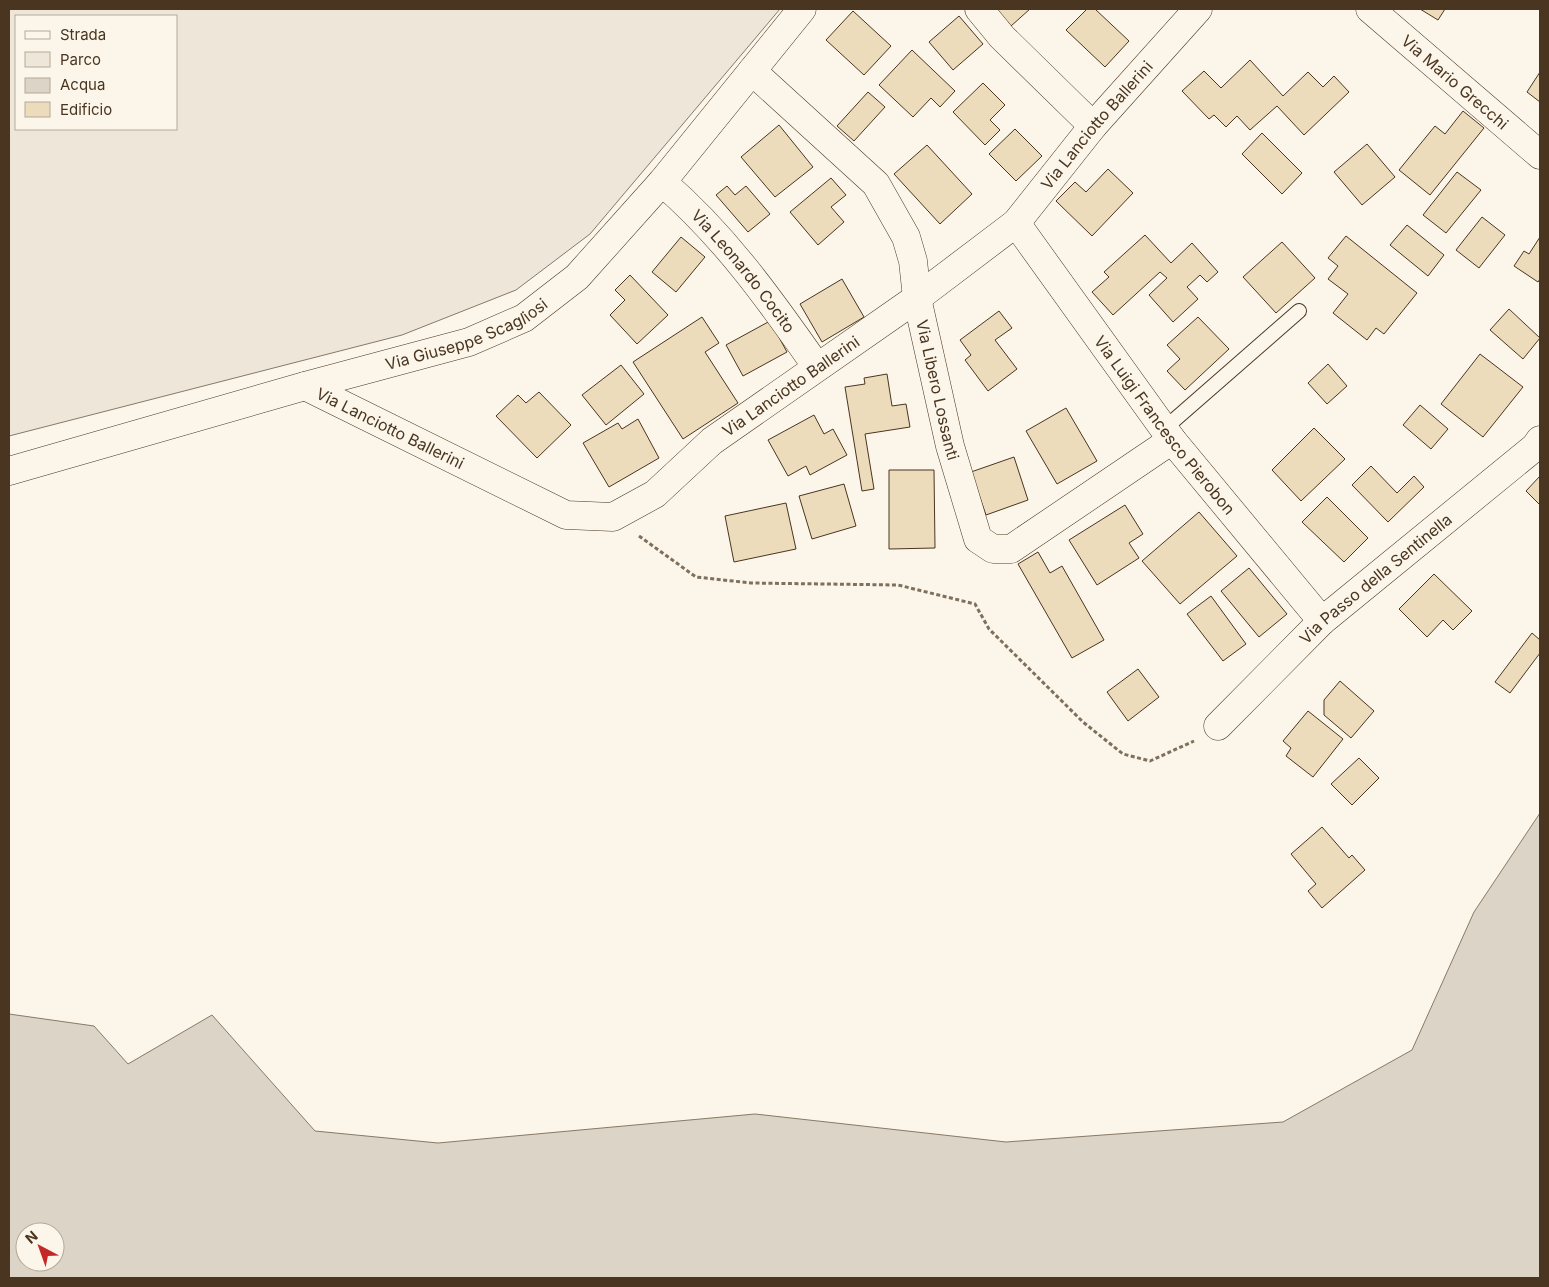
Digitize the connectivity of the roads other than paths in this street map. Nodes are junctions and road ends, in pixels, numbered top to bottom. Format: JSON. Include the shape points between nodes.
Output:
{"nodes":[{"id":1,"x":802,"y":9,"type":"edge"},
{"id":2,"x":979,"y":9,"type":"edge"},
{"id":3,"x":1198,"y":9,"type":"edge"},
{"id":4,"x":1370,"y":9,"type":"edge"},
{"id":5,"x":752,"y":71,"type":"junction"},
{"id":6,"x":1093,"y":126,"type":"junction"},
{"id":7,"x":1540,"y":155,"type":"edge"},
{"id":8,"x":662,"y":182,"type":"junction"},
{"id":9,"x":1016,"y":222,"type":"junction"},
{"id":10,"x":917,"y":298,"type":"junction"},
{"id":11,"x":1299,"y":311,"type":"dead end"},
{"id":12,"x":817,"y":367,"type":"junction"},
{"id":13,"x":305,"y":386,"type":"junction"},
{"id":14,"x":1168,"y":435,"type":"junction"},
{"id":15,"x":1540,"y":440,"type":"edge"},
{"id":16,"x":9,"y":471,"type":"edge"},
{"id":17,"x":1322,"y":620,"type":"junction"},
{"id":18,"x":1218,"y":726,"type":"road end"}],
"edges":[{"from":1,"to":5,"type":"street","name":"Via Giuseppe Scagliosi"},
{"from":2,"to":6,"type":"street"},
{"from":3,"to":6,"type":"street","name":"Via Lanciotto Ballerini"},
{"from":4,"to":7,"type":"street","name":"Via Mario Grecchi"},
{"from":5,"to":8,"type":"street","name":"Via Giuseppe Scagliosi"},
{"from":5,"to":10,"type":"street","name":"Via Libero Lossanti","via":[[876,184],[906,237],[913,261]]},
{"from":6,"to":9,"type":"street","name":"Via Lanciotto Ballerini"},
{"from":8,"to":12,"type":"street","name":"Via Leonardo Cocito","via":[[690,206],[758,283]]},
{"from":8,"to":13,"type":"street","name":"Via Giuseppe Scagliosi","via":[[577,277],[524,318],[469,342]]},
{"from":9,"to":10,"type":"street","name":"Via Lanciotto Ballerini"},
{"from":9,"to":14,"type":"street","name":"Via Luigi Francesco Pierobon"},
{"from":10,"to":12,"type":"street","name":"Via Lanciotto Ballerini"},
{"from":10,"to":14,"type":"street","name":"Via Libero Lossanti","via":[[956,465],[978,538],[993,549],[1012,549]]},
{"from":11,"to":14,"type":"lane"},
{"from":12,"to":13,"type":"street","name":"Via Lanciotto Ballerini","via":[[712,441],[655,494],[614,517],[566,514]]},
{"from":13,"to":16,"type":"street","name":"Via Giuseppe Scagliosi"},
{"from":14,"to":17,"type":"street","name":"Via Luigi Francesco Pierobon"},
{"from":15,"to":17,"type":"street","name":"Via Passo della Sentinella","via":[[1535,448]]},
{"from":17,"to":18,"type":"street","name":"Via Passo della Sentinella"}]}
